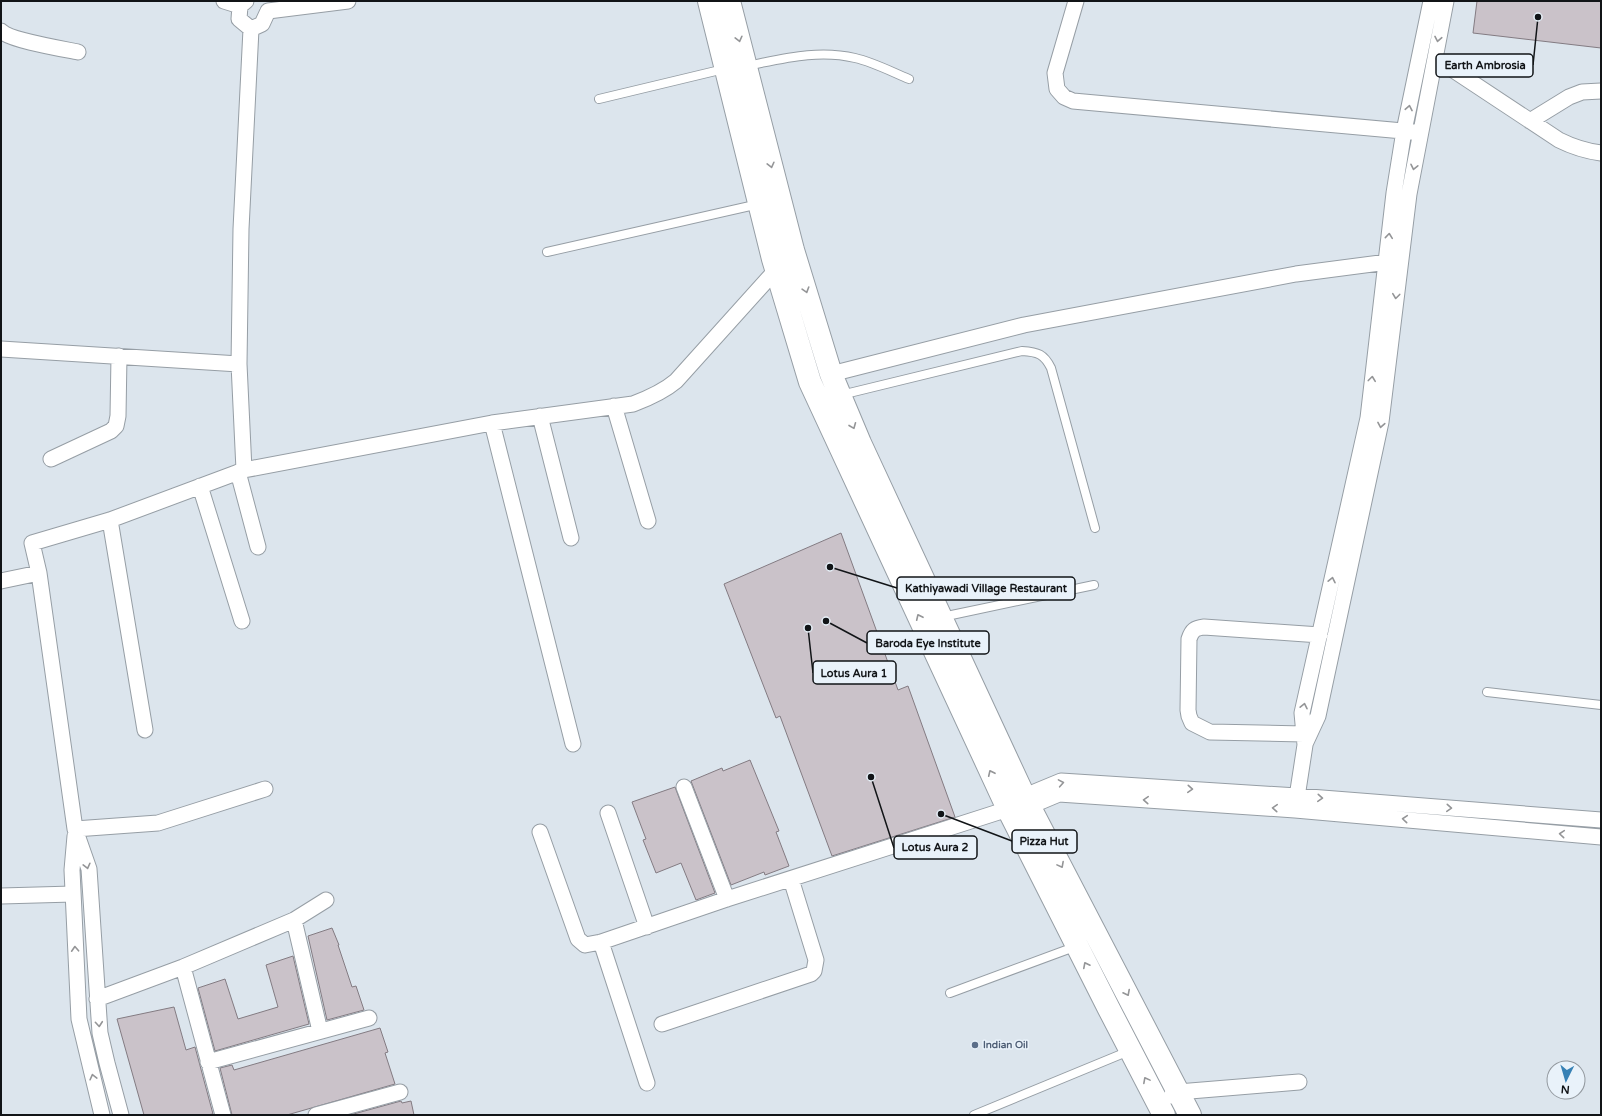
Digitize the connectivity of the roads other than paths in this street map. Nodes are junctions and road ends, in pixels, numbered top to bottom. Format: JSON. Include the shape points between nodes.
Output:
{"nodes":[{"id":1,"x":224,"y":1,"type":"edge"},
{"id":2,"x":348,"y":1,"type":"edge"},
{"id":3,"x":709,"y":1,"type":"edge"},
{"id":4,"x":729,"y":1,"type":"edge"},
{"id":5,"x":1076,"y":1,"type":"edge"},
{"id":6,"x":1430,"y":1,"type":"edge"},
{"id":7,"x":1446,"y":1,"type":"edge"},
{"id":8,"x":244,"y":3,"type":"edge"},
{"id":9,"x":268,"y":11,"type":"junction"},
{"id":10,"x":251,"y":29,"type":"junction"},
{"id":11,"x":1,"y":31,"type":"edge"},
{"id":12,"x":78,"y":52,"type":"dead end"},
{"id":13,"x":1435,"y":58,"type":"junction"},
{"id":14,"x":736,"y":67,"type":"junction"},
{"id":15,"x":910,"y":79,"type":"dead end"},
{"id":16,"x":1601,"y":91,"type":"edge"},
{"id":17,"x":599,"y":99,"type":"dead end"},
{"id":18,"x":1530,"y":121,"type":"junction"},
{"id":19,"x":1404,"y":131,"type":"junction"},
{"id":20,"x":1421,"y":134,"type":"junction"},
{"id":21,"x":1601,"y":152,"type":"edge"},
{"id":22,"x":759,"y":204,"type":"junction"},
{"id":23,"x":547,"y":252,"type":"dead end"},
{"id":24,"x":1393,"y":261,"type":"junction"},
{"id":25,"x":776,"y":270,"type":"junction"},
{"id":26,"x":1,"y":349,"type":"edge"},
{"id":27,"x":119,"y":356,"type":"junction"},
{"id":28,"x":239,"y":364,"type":"junction"},
{"id":29,"x":831,"y":374,"type":"junction"},
{"id":30,"x":840,"y":396,"type":"junction"},
{"id":31,"x":614,"y":406,"type":"junction"},
{"id":32,"x":540,"y":416,"type":"junction"},
{"id":33,"x":492,"y":423,"type":"junction"},
{"id":34,"x":51,"y":459,"type":"dead end"},
{"id":35,"x":241,"y":471,"type":"junction"},
{"id":36,"x":200,"y":486,"type":"junction"},
{"id":37,"x":110,"y":520,"type":"junction"},
{"id":38,"x":648,"y":521,"type":"dead end"},
{"id":39,"x":1095,"y":528,"type":"dead end"},
{"id":40,"x":571,"y":538,"type":"dead end"},
{"id":41,"x":258,"y":547,"type":"dead end"},
{"id":42,"x":39,"y":573,"type":"junction"},
{"id":43,"x":1,"y":581,"type":"edge"},
{"id":44,"x":1094,"y":585,"type":"dead end"},
{"id":45,"x":941,"y":617,"type":"junction"},
{"id":46,"x":242,"y":621,"type":"dead end"},
{"id":47,"x":1320,"y":634,"type":"junction"},
{"id":48,"x":1487,"y":692,"type":"dead end"},
{"id":49,"x":1601,"y":705,"type":"edge"},
{"id":50,"x":145,"y":730,"type":"dead end"},
{"id":51,"x":1304,"y":740,"type":"junction"},
{"id":52,"x":573,"y":744,"type":"dead end"},
{"id":53,"x":684,"y":787,"type":"dead end"},
{"id":54,"x":265,"y":789,"type":"dead end"},
{"id":55,"x":1296,"y":803,"type":"junction"},
{"id":56,"x":1016,"y":806,"type":"junction"},
{"id":57,"x":608,"y":813,"type":"dead end"},
{"id":58,"x":1601,"y":820,"type":"edge"},
{"id":59,"x":75,"y":829,"type":"junction"},
{"id":60,"x":540,"y":832,"type":"dead end"},
{"id":61,"x":1601,"y":837,"type":"edge"},
{"id":62,"x":791,"y":879,"type":"junction"},
{"id":63,"x":72,"y":894,"type":"junction"},
{"id":64,"x":1,"y":896,"type":"edge"},
{"id":65,"x":326,"y":900,"type":"dead end"},
{"id":66,"x":727,"y":900,"type":"junction"},
{"id":67,"x":294,"y":920,"type":"junction"},
{"id":68,"x":647,"y":926,"type":"junction"},
{"id":69,"x":601,"y":942,"type":"junction"},
{"id":70,"x":1077,"y":946,"type":"junction"},
{"id":71,"x":184,"y":967,"type":"junction"},
{"id":72,"x":950,"y":993,"type":"dead end"},
{"id":73,"x":97,"y":999,"type":"junction"},
{"id":74,"x":370,"y":1018,"type":"dead end"},
{"id":75,"x":662,"y":1024,"type":"dead end"},
{"id":76,"x":320,"y":1030,"type":"junction"},
{"id":77,"x":1131,"y":1051,"type":"junction"},
{"id":78,"x":208,"y":1062,"type":"junction"},
{"id":79,"x":1299,"y":1082,"type":"dead end"},
{"id":80,"x":647,"y":1083,"type":"dead end"},
{"id":81,"x":400,"y":1092,"type":"dead end"},
{"id":82,"x":1178,"y":1092,"type":"junction"},
{"id":83,"x":1161,"y":1109,"type":"edge"},
{"id":84,"x":102,"y":1115,"type":"edge"},
{"id":85,"x":121,"y":1115,"type":"edge"},
{"id":86,"x":223,"y":1115,"type":"edge"},
{"id":87,"x":316,"y":1115,"type":"edge"},
{"id":88,"x":974,"y":1115,"type":"edge"},
{"id":89,"x":1190,"y":1115,"type":"edge"}],
"edges":[{"from":1,"to":8,"type":"street"},
{"from":2,"to":9,"type":"street"},
{"from":3,"to":14,"type":"main road"},
{"from":4,"to":14,"type":"main road","one_way":true},
{"from":5,"to":19,"type":"street","via":[[1055,73],[1057,90],[1073,101]]},
{"from":19,"to":6,"type":"street","one_way":true},
{"from":7,"to":13,"type":"street","one_way":true},
{"from":8,"to":9,"type":"street","via":[[254,1]]},
{"from":8,"to":10,"type":"street","via":[[239,19]]},
{"from":9,"to":10,"type":"street","via":[[262,24]]},
{"from":10,"to":28,"type":"street","via":[[241,229]]},
{"from":11,"to":12,"type":"street","via":[[14,38]]},
{"from":13,"to":18,"type":"street"},
{"from":13,"to":20,"type":"street"},
{"from":14,"to":15,"type":"lane","via":[[811,54],[828,54],[857,58]]},
{"from":14,"to":17,"type":"lane"},
{"from":14,"to":22,"type":"main road"},
{"from":14,"to":29,"type":"main road","one_way":true},
{"from":16,"to":18,"type":"street","via":[[1582,92],[1569,97]]},
{"from":18,"to":21,"type":"street","via":[[1573,147]]},
{"from":19,"to":20,"type":"street"},
{"from":24,"to":19,"type":"street","one_way":true,"via":[[1394,193]]},
{"from":20,"to":24,"type":"street","one_way":true},
{"from":22,"to":23,"type":"lane"},
{"from":22,"to":25,"type":"main road"},
{"from":24,"to":29,"type":"street","via":[[1296,274],[1024,326]]},
{"from":47,"to":24,"type":"street","one_way":true,"via":[[1368,418]]},
{"from":24,"to":51,"type":"street","one_way":true,"via":[[1381,422],[1318,716]]},
{"from":25,"to":31,"type":"street","via":[[676,381],[650,398],[633,404]]},
{"from":56,"to":25,"type":"main road","one_way":true,"via":[[810,382]]},
{"from":26,"to":27,"type":"street"},
{"from":27,"to":28,"type":"street"},
{"from":27,"to":34,"type":"street","via":[[116,426],[111,431]]},
{"from":28,"to":35,"type":"street"},
{"from":29,"to":30,"type":"main road"},
{"from":30,"to":39,"type":"lane","via":[[1022,351],[1040,354],[1051,368]]},
{"from":30,"to":45,"type":"main road","one_way":true},
{"from":31,"to":32,"type":"street"},
{"from":31,"to":38,"type":"street"},
{"from":32,"to":33,"type":"street"},
{"from":32,"to":40,"type":"street"},
{"from":33,"to":35,"type":"street"},
{"from":33,"to":52,"type":"street"},
{"from":35,"to":36,"type":"street"},
{"from":35,"to":41,"type":"street"},
{"from":36,"to":37,"type":"street"},
{"from":36,"to":46,"type":"street"},
{"from":37,"to":42,"type":"street","via":[[32,543]]},
{"from":37,"to":50,"type":"street"},
{"from":42,"to":43,"type":"street"},
{"from":42,"to":59,"type":"street"},
{"from":44,"to":45,"type":"lane"},
{"from":45,"to":56,"type":"main road"},
{"from":51,"to":47,"type":"street","one_way":true,"via":[[1302,713]]},
{"from":47,"to":51,"type":"street","via":[[1204,627],[1196,628],[1189,639],[1188,710],[1192,723],[1210,732]]},
{"from":48,"to":49,"type":"lane"},
{"from":51,"to":55,"type":"street"},
{"from":53,"to":66,"type":"street"},
{"from":54,"to":59,"type":"street","via":[[158,823]]},
{"from":55,"to":56,"type":"street","via":[[1059,794]]},
{"from":55,"to":58,"type":"street","one_way":true},
{"from":61,"to":55,"type":"street","one_way":true},
{"from":56,"to":62,"type":"street"},
{"from":56,"to":70,"type":"main road"},
{"from":56,"to":82,"type":"main road","one_way":true},
{"from":57,"to":68,"type":"street"},
{"from":59,"to":63,"type":"street"},
{"from":59,"to":73,"type":"street","one_way":true,"via":[[89,869]]},
{"from":60,"to":69,"type":"street","via":[[578,939],[585,945]]},
{"from":62,"to":66,"type":"street"},
{"from":62,"to":75,"type":"street","via":[[816,960],[814,971]]},
{"from":63,"to":64,"type":"street"},
{"from":84,"to":63,"type":"street","one_way":true,"via":[[79,1019]]},
{"from":65,"to":67,"type":"street"},
{"from":66,"to":68,"type":"street"},
{"from":67,"to":71,"type":"street"},
{"from":67,"to":76,"type":"street"},
{"from":68,"to":69,"type":"street"},
{"from":69,"to":80,"type":"street"},
{"from":70,"to":72,"type":"lane"},
{"from":77,"to":70,"type":"main road","one_way":true},
{"from":71,"to":73,"type":"street"},
{"from":71,"to":78,"type":"street"},
{"from":73,"to":85,"type":"street","one_way":true,"via":[[100,1033]]},
{"from":74,"to":76,"type":"street"},
{"from":76,"to":78,"type":"street"},
{"from":83,"to":77,"type":"main road","one_way":true},
{"from":77,"to":88,"type":"lane"},
{"from":78,"to":86,"type":"street"},
{"from":79,"to":82,"type":"street"},
{"from":81,"to":87,"type":"street"},
{"from":82,"to":83,"type":"street"},
{"from":82,"to":89,"type":"main road"}]}
